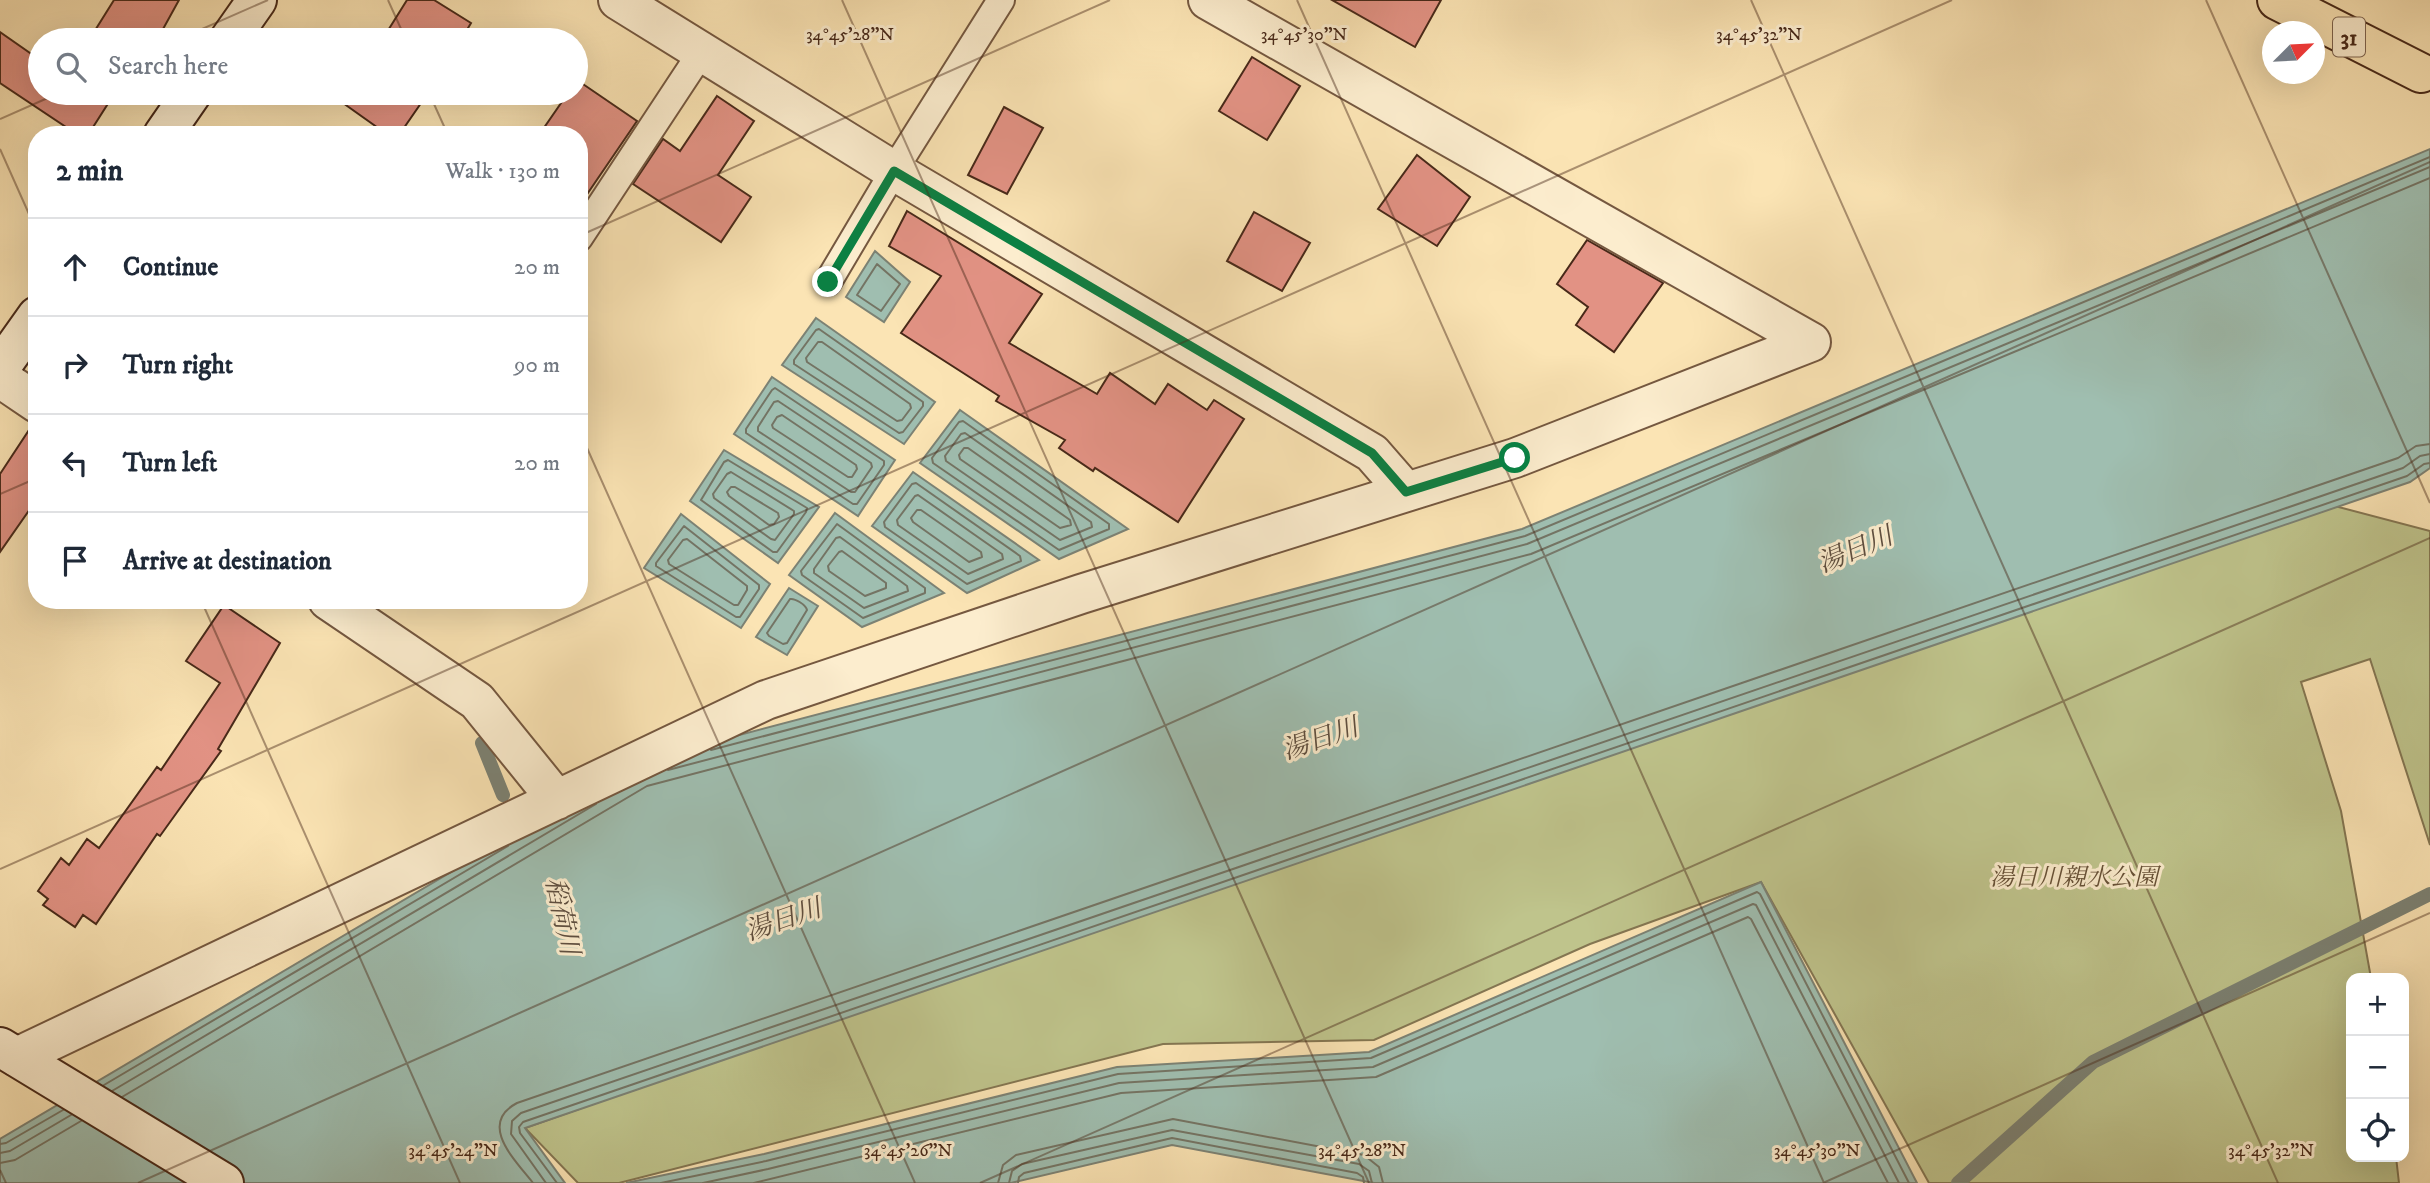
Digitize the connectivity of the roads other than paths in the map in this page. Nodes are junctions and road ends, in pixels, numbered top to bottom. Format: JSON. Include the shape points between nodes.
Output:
{"nodes":[{"id":1,"x":257,"y":0,"type":"edge"},
{"id":2,"x":618,"y":0,"type":"edge"},
{"id":3,"x":1001,"y":0,"type":"edge"},
{"id":4,"x":1208,"y":0,"type":"edge"},
{"id":5,"x":2277,"y":0,"type":"edge"},
{"id":6,"x":2297,"y":0,"type":"edge"},
{"id":7,"x":237,"y":28,"type":"edge"},
{"id":8,"x":701,"y":53,"type":"junction"},
{"id":9,"x":2426,"y":76,"type":"edge"},
{"id":10,"x":184,"y":105,"type":"edge"},
{"id":11,"x":169,"y":126,"type":"edge"},
{"id":12,"x":894,"y":171,"type":"junction"},
{"id":13,"x":588,"y":224,"type":"edge"},
{"id":14,"x":828,"y":282,"type":"dead end"},
{"id":15,"x":28,"y":329,"type":"edge"},
{"id":16,"x":0,"y":368,"type":"edge"},
{"id":17,"x":0,"y":378,"type":"edge"},
{"id":18,"x":28,"y":397,"type":"edge"},
{"id":19,"x":1406,"y":492,"type":"junction"},
{"id":20,"x":345,"y":609,"type":"edge"},
{"id":21,"x":556,"y":800,"type":"junction"},
{"id":22,"x":18,"y":1057,"type":"edge"},
{"id":23,"x":224,"y":1183,"type":"edge"}],
"edges":[{"from":1,"to":7,"type":"street"},
{"from":2,"to":8,"type":"street"},
{"from":3,"to":12,"type":"lane"},
{"from":4,"to":19,"type":"street","via":[[1811,342],[1515,458]]},
{"from":5,"to":9,"type":"main road","number":"31"},
{"from":6,"to":9,"type":"main road","number":"31"},
{"from":8,"to":12,"type":"street"},
{"from":8,"to":13,"type":"lane"},
{"from":10,"to":11,"type":"street"},
{"from":12,"to":14,"type":"lane"},
{"from":12,"to":19,"type":"street","via":[[1372,453]]},
{"from":15,"to":16,"type":"street"},
{"from":17,"to":18,"type":"street"},
{"from":19,"to":21,"type":"street","via":[[766,700]]},
{"from":20,"to":21,"type":"street","via":[[477,701]]},
{"from":21,"to":22,"type":"street"},
{"from":22,"to":23,"type":"street"}]}
